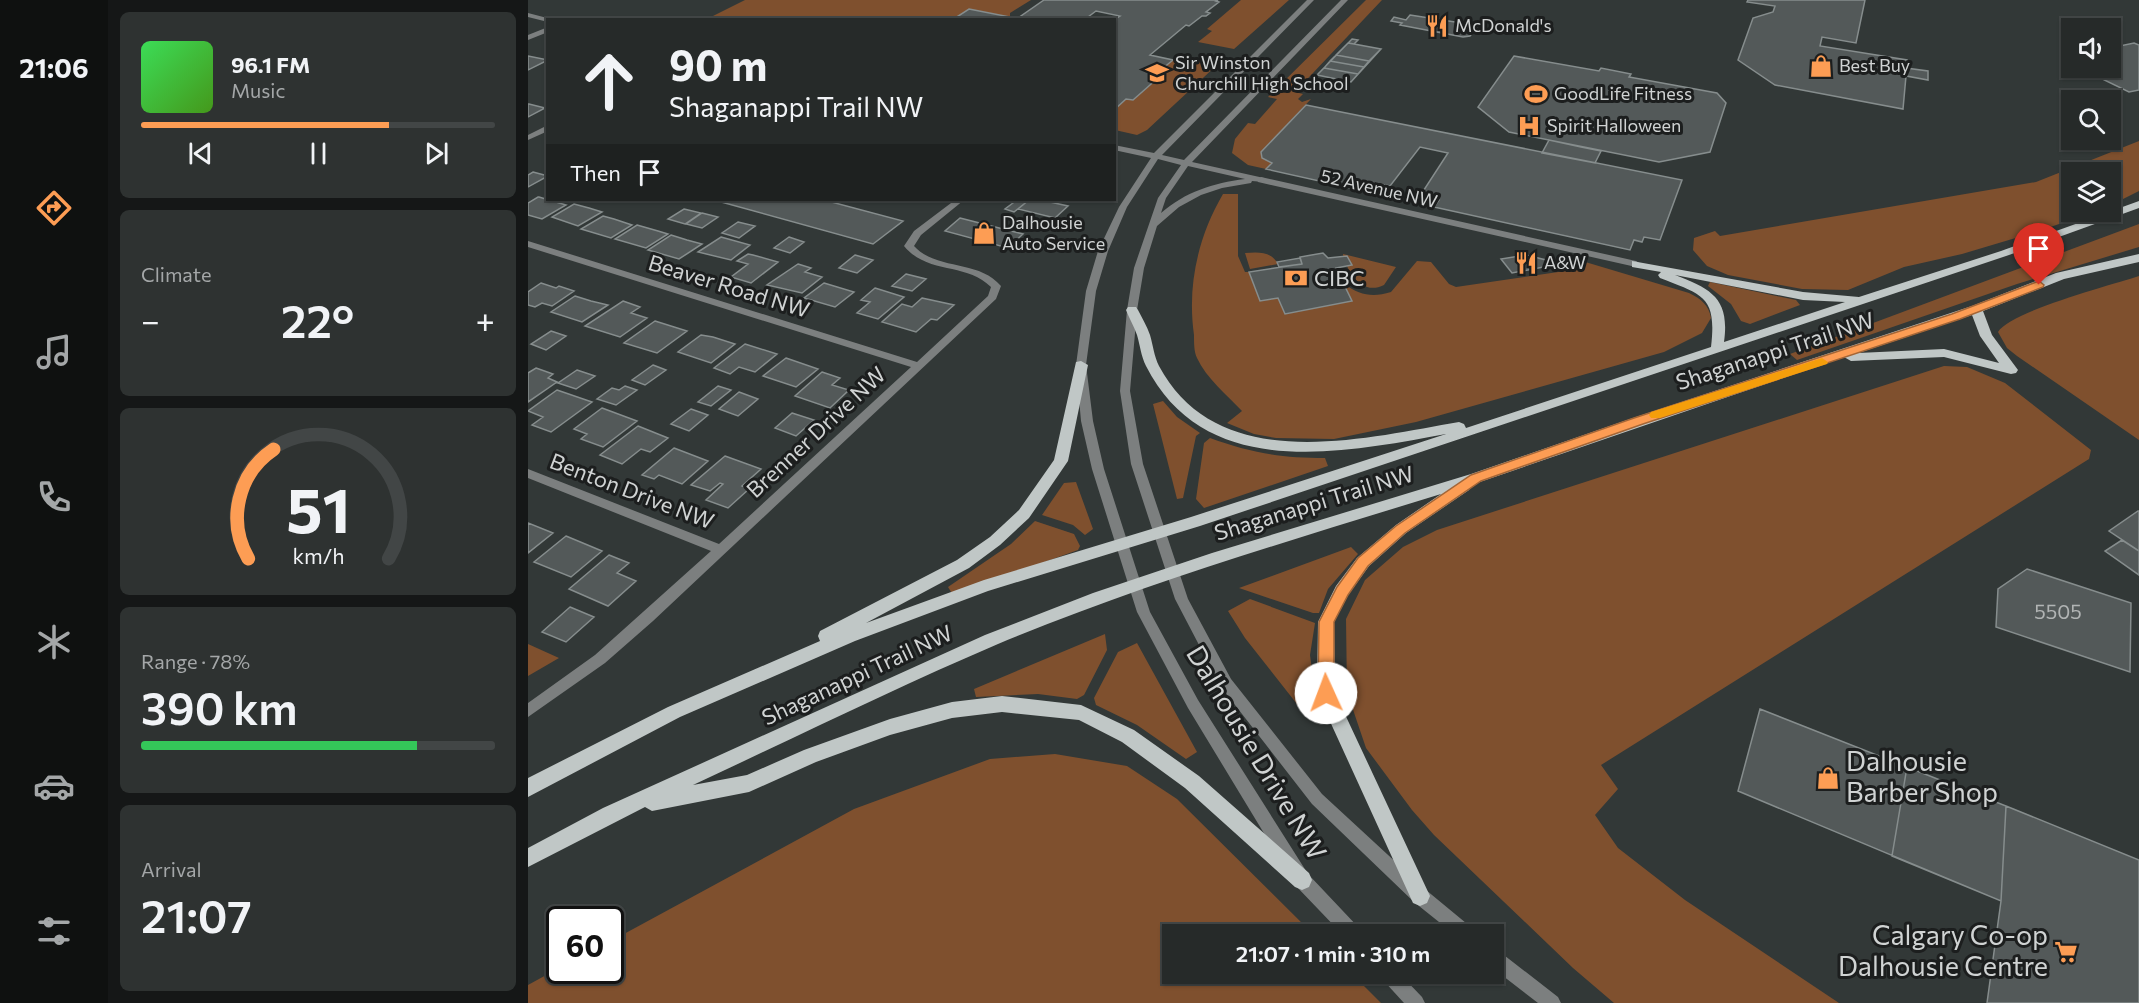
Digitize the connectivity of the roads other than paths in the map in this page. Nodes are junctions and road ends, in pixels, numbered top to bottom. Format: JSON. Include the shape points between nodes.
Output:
{"nodes":[{"id":1,"x":1311,"y":0,"type":"edge"},
{"id":2,"x":1345,"y":0,"type":"edge"},
{"id":3,"x":528,"y":15,"type":"edge"},
{"id":4,"x":546,"y":19,"type":"edge"},
{"id":5,"x":546,"y":30,"type":"edge"},
{"id":6,"x":528,"y":38,"type":"edge"},
{"id":7,"x":546,"y":128,"type":"edge"},
{"id":8,"x":528,"y":138,"type":"edge"},
{"id":9,"x":1116,"y":147,"type":"edge"},
{"id":10,"x":1156,"y":156,"type":"junction"},
{"id":11,"x":1186,"y":163,"type":"junction"},
{"id":12,"x":1261,"y":180,"type":"junction"},
{"id":13,"x":959,"y":201,"type":"edge"},
{"id":14,"x":2139,"y":204,"type":"edge"},
{"id":15,"x":1151,"y":230,"type":"junction"},
{"id":16,"x":528,"y":244,"type":"edge"},
{"id":17,"x":2139,"y":258,"type":"edge"},
{"id":18,"x":1636,"y":264,"type":"junction"},
{"id":19,"x":1863,"y":299,"type":"junction"},
{"id":20,"x":1976,"y":309,"type":"junction"},
{"id":21,"x":1132,"y":310,"type":"junction"},
{"id":22,"x":1717,"y":348,"type":"junction"},
{"id":23,"x":1835,"y":358,"type":"junction"},
{"id":24,"x":1081,"y":365,"type":"junction"},
{"id":25,"x":919,"y":366,"type":"junction"},
{"id":26,"x":1504,"y":420,"type":"junction"},
{"id":27,"x":528,"y":473,"type":"edge"},
{"id":28,"x":1476,"y":478,"type":"junction"},
{"id":29,"x":1159,"y":533,"type":"junction"},
{"id":30,"x":1120,"y":544,"type":"junction"},
{"id":31,"x":720,"y":549,"type":"junction"},
{"id":32,"x":1174,"y":572,"type":"junction"},
{"id":33,"x":1134,"y":585,"type":"junction"},
{"id":34,"x":734,"y":686,"type":"junction"},
{"id":35,"x":528,"y":711,"type":"edge"},
{"id":36,"x":528,"y":788,"type":"edge"},
{"id":37,"x":628,"y":806,"type":"junction"},
{"id":38,"x":528,"y":858,"type":"edge"},
{"id":39,"x":1302,"y":880,"type":"junction"},
{"id":40,"x":1420,"y":896,"type":"junction"},
{"id":41,"x":1344,"y":924,"type":"edge"},
{"id":42,"x":1454,"y":924,"type":"edge"},
{"id":43,"x":1504,"y":966,"type":"edge"},
{"id":44,"x":1398,"y":984,"type":"edge"},
{"id":45,"x":1416,"y":1003,"type":"edge"},
{"id":46,"x":1552,"y":1003,"type":"edge"}],
"edges":[{"from":1,"to":10,"type":"street","name":"Dalhousie Drive NW"},
{"from":2,"to":11,"type":"street","name":"Dalhousie Drive NW"},
{"from":3,"to":4,"type":"street"},
{"from":5,"to":6,"type":"street"},
{"from":7,"to":8,"type":"street"},
{"from":9,"to":10,"type":"street","name":"52 Avenue NW"},
{"from":10,"to":11,"type":"street","name":"52 Avenue NW"},
{"from":10,"to":24,"type":"street","name":"Dalhousie Drive NW","via":[[1123,207],[1103,251],[1091,291]]},
{"from":11,"to":12,"type":"street","name":"52 Avenue NW"},
{"from":11,"to":15,"type":"street","name":"Dalhousie Drive NW","via":[[1162,198]]},
{"from":12,"to":15,"type":"street","via":[[1218,184],[1198,191],[1168,211]]},
{"from":12,"to":18,"type":"street","name":"52 Avenue NW"},
{"from":13,"to":25,"type":"street","name":"Brenner Drive NW","via":[[917,233],[909,246],[921,257],[987,277],[996,291]]},
{"from":14,"to":19,"type":"main road","name":"Shaganappi Trail NW"},
{"from":15,"to":21,"type":"street","name":"Dalhousie Drive NW"},
{"from":16,"to":25,"type":"street","name":"Beaver Road NW"},
{"from":17,"to":20,"type":"main road","name":"Shaganappi Trail NW","via":[[2060,276]]},
{"from":18,"to":19,"type":"main road","via":[[1803,296]]},
{"from":18,"to":22,"type":"main road","via":[[1701,291],[1717,306]]},
{"from":19,"to":22,"type":"main road","name":"Shaganappi Trail NW"},
{"from":20,"to":23,"type":"main road","name":"Shaganappi Trail NW"},
{"from":20,"to":23,"type":"main road","via":[[1986,336],[2011,370],[1944,353]]},
{"from":21,"to":26,"type":"main road","via":[[1152,367],[1192,415],[1214,428],[1257,442],[1321,447]]},
{"from":21,"to":29,"type":"street","name":"Dalhousie Drive NW","via":[[1125,391],[1137,464]]},
{"from":22,"to":26,"type":"main road","name":"Shaganappi Trail NW"},
{"from":23,"to":28,"type":"main road","name":"Shaganappi Trail NW"},
{"from":24,"to":30,"type":"street","name":"Dalhousie Drive NW","via":[[1087,421]]},
{"from":24,"to":34,"type":"main road","via":[[1062,461],[1010,527],[963,564]]},
{"from":25,"to":31,"type":"street","name":"Brenner Drive NW"},
{"from":26,"to":29,"type":"main road","name":"Shaganappi Trail NW"},
{"from":27,"to":31,"type":"street","name":"Benton Drive NW"},
{"from":28,"to":32,"type":"main road","name":"Shaganappi Trail NW"},
{"from":28,"to":40,"type":"main road","via":[[1401,529],[1363,562],[1326,622],[1326,693]]},
{"from":29,"to":30,"type":"main road","name":"Shaganappi Trail NW"},
{"from":29,"to":32,"type":"street","name":"Dalhousie Drive NW"},
{"from":30,"to":33,"type":"street","name":"Dalhousie Drive NW"},
{"from":30,"to":34,"type":"main road","name":"Shaganappi Trail NW","via":[[984,586],[849,636]]},
{"from":31,"to":35,"type":"street","name":"Brenner Drive NW","via":[[600,659]]},
{"from":32,"to":33,"type":"main road","name":"Shaganappi Trail NW"},
{"from":32,"to":40,"type":"street","name":"Dalhousie Drive NW","via":[[1182,599],[1226,683],[1317,799]]},
{"from":33,"to":37,"type":"main road","name":"Shaganappi Trail NW","via":[[991,640]]},
{"from":33,"to":39,"type":"street","name":"Dalhousie Drive NW","via":[[1144,612],[1193,704]]},
{"from":34,"to":36,"type":"main road","name":"Shaganappi Trail NW","via":[[674,712]]},
{"from":37,"to":38,"type":"main road","name":"Shaganappi Trail NW"},
{"from":37,"to":39,"type":"main road","via":[[749,783],[890,728],[952,710],[1002,704],[1081,713],[1128,736],[1192,782]]},
{"from":39,"to":41,"type":"street","name":"Dalhousie Drive NW"},
{"from":40,"to":42,"type":"street","name":"Dalhousie Drive NW"},
{"from":43,"to":46,"type":"street"},
{"from":44,"to":45,"type":"street"}]}
